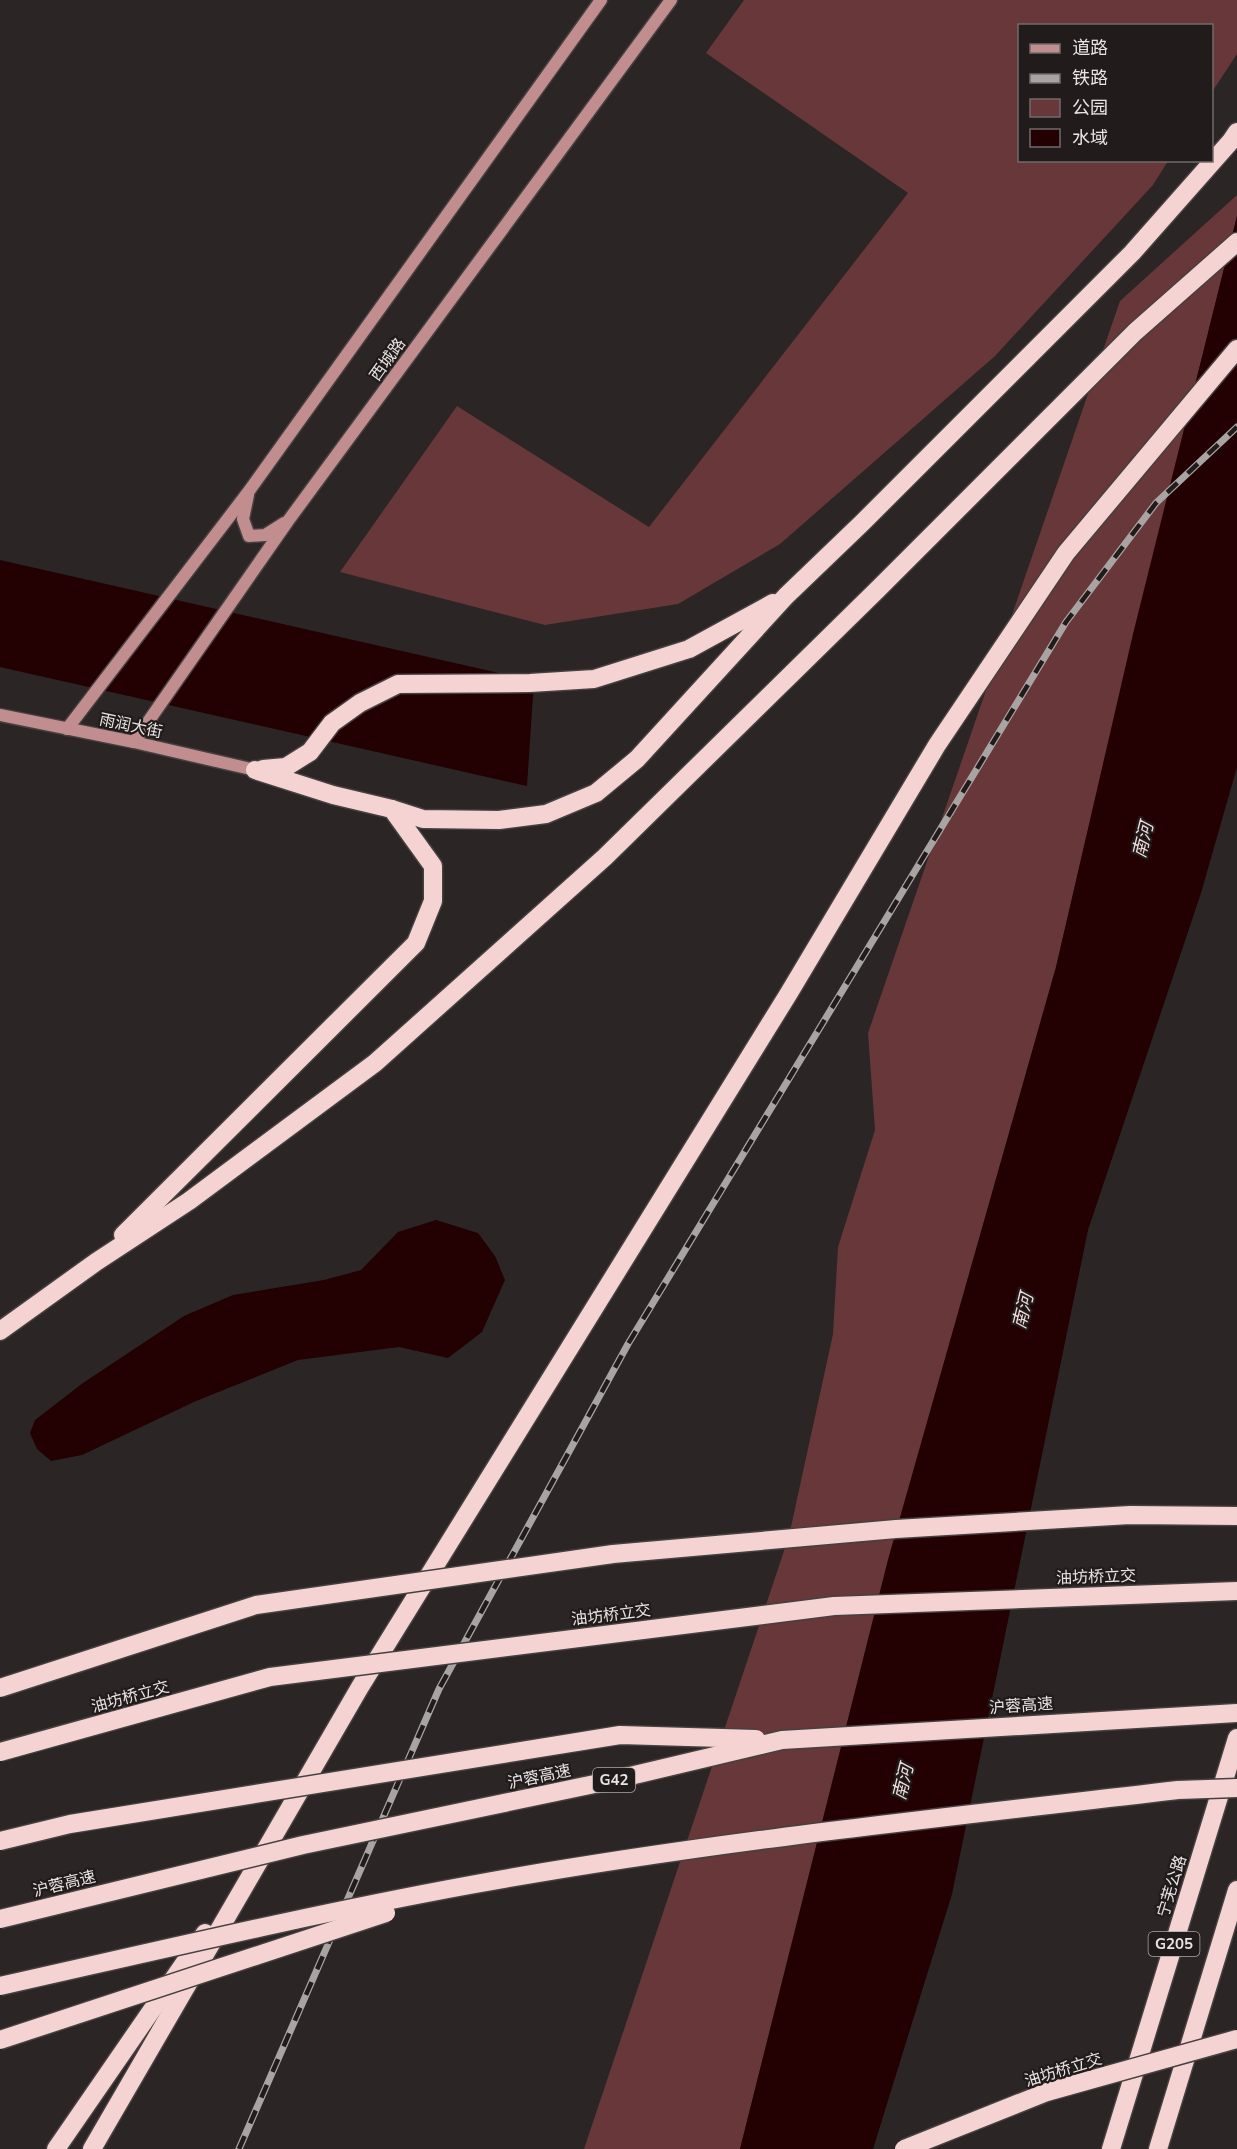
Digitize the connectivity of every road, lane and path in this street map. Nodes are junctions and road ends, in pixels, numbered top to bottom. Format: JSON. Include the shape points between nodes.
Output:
{"nodes":[{"id":1,"x":601,"y":0,"type":"edge"},
{"id":2,"x":671,"y":0,"type":"edge"},
{"id":3,"x":1234,"y":137,"type":"edge"},
{"id":4,"x":1213,"y":161,"type":"edge"},
{"id":5,"x":1212,"y":162,"type":"edge"},
{"id":6,"x":1237,"y":242,"type":"edge"},
{"id":7,"x":1237,"y":349,"type":"edge"},
{"id":8,"x":249,"y":490,"type":"junction"},
{"id":9,"x":288,"y":521,"type":"junction"},
{"id":10,"x":786,"y":596,"type":"junction"},
{"id":11,"x":0,"y":715,"type":"edge"},
{"id":12,"x":67,"y":729,"type":"junction"},
{"id":13,"x":134,"y":742,"type":"junction"},
{"id":14,"x":255,"y":770,"type":"junction"},
{"id":15,"x":392,"y":809,"type":"junction"},
{"id":16,"x":96,"y":1262,"type":"junction"},
{"id":17,"x":0,"y":1331,"type":"edge"},
{"id":18,"x":1237,"y":1516,"type":"edge"},
{"id":19,"x":1237,"y":1591,"type":"edge"},
{"id":20,"x":0,"y":1688,"type":"edge"},
{"id":21,"x":1237,"y":1713,"type":"edge"},
{"id":22,"x":1237,"y":1738,"type":"edge"},
{"id":23,"x":782,"y":1740,"type":"junction"},
{"id":24,"x":0,"y":1752,"type":"edge"},
{"id":25,"x":1237,"y":1788,"type":"edge"},
{"id":26,"x":281,"y":1822,"type":"junction"},
{"id":27,"x":0,"y":1841,"type":"edge"},
{"id":28,"x":470,"y":1885,"type":"junction"},
{"id":29,"x":1237,"y":1890,"type":"edge"},
{"id":30,"x":0,"y":1919,"type":"edge"},
{"id":31,"x":0,"y":1986,"type":"edge"},
{"id":32,"x":1237,"y":2039,"type":"edge"},
{"id":33,"x":0,"y":2040,"type":"edge"},
{"id":34,"x":56,"y":2149,"type":"edge"},
{"id":35,"x":92,"y":2149,"type":"edge"},
{"id":36,"x":904,"y":2149,"type":"edge"},
{"id":37,"x":1111,"y":2149,"type":"edge"},
{"id":38,"x":1158,"y":2149,"type":"edge"}],
"edges":[{"from":1,"to":8,"type":"street"},
{"from":2,"to":9,"type":"street","name":"西城路"},
{"from":3,"to":4,"type":"highway"},
{"from":5,"to":10,"type":"highway","via":[[1132,253]]},
{"from":6,"to":16,"type":"highway","via":[[1135,332],[605,857],[375,1063],[189,1202]]},
{"from":7,"to":26,"type":"highway","via":[[1066,553],[937,745]]},
{"from":8,"to":9,"type":"street","via":[[243,519],[249,536],[265,535]]},
{"from":8,"to":12,"type":"street"},
{"from":9,"to":13,"type":"street","name":"西城路"},
{"from":10,"to":14,"type":"highway","via":[[689,649],[594,679],[398,684],[332,723],[310,753],[286,768]]},
{"from":10,"to":15,"type":"highway","via":[[637,759],[596,793],[546,814],[499,820],[423,819]]},
{"from":11,"to":12,"type":"street","name":"雨润大街"},
{"from":12,"to":13,"type":"street","name":"雨润大街"},
{"from":13,"to":14,"type":"street","name":"雨润大街"},
{"from":14,"to":15,"type":"highway"},
{"from":15,"to":16,"type":"highway","via":[[433,866],[433,902],[416,943]]},
{"from":16,"to":17,"type":"highway"},
{"from":18,"to":20,"type":"highway","bridge":true,"via":[[1060,1519],[613,1554],[256,1605]]},
{"from":19,"to":24,"type":"highway","name":"油坊桥立交","bridge":true,"via":[[834,1606],[270,1677]]},
{"from":21,"to":23,"type":"highway","name":"沪蓉高速","number":"G42","bridge":true},
{"from":22,"to":37,"type":"highway","name":"宁芜公路","number":"G205"},
{"from":23,"to":27,"type":"highway","bridge":true,"via":[[620,1735],[70,1824]]},
{"from":23,"to":30,"type":"highway","name":"沪蓉高速","number":"G42","bridge":true,"via":[[609,1781],[303,1845]]},
{"from":25,"to":28,"type":"highway","bridge":true,"via":[[1178,1790],[747,1841]]},
{"from":26,"to":34,"type":"highway"},
{"from":26,"to":35,"type":"highway"},
{"from":28,"to":31,"type":"highway","bridge":true},
{"from":28,"to":33,"type":"highway","bridge":true},
{"from":29,"to":38,"type":"highway","number":"G205"},
{"from":32,"to":36,"type":"highway","name":"油坊桥立交","bridge":true,"via":[[1047,2092]]}]}
